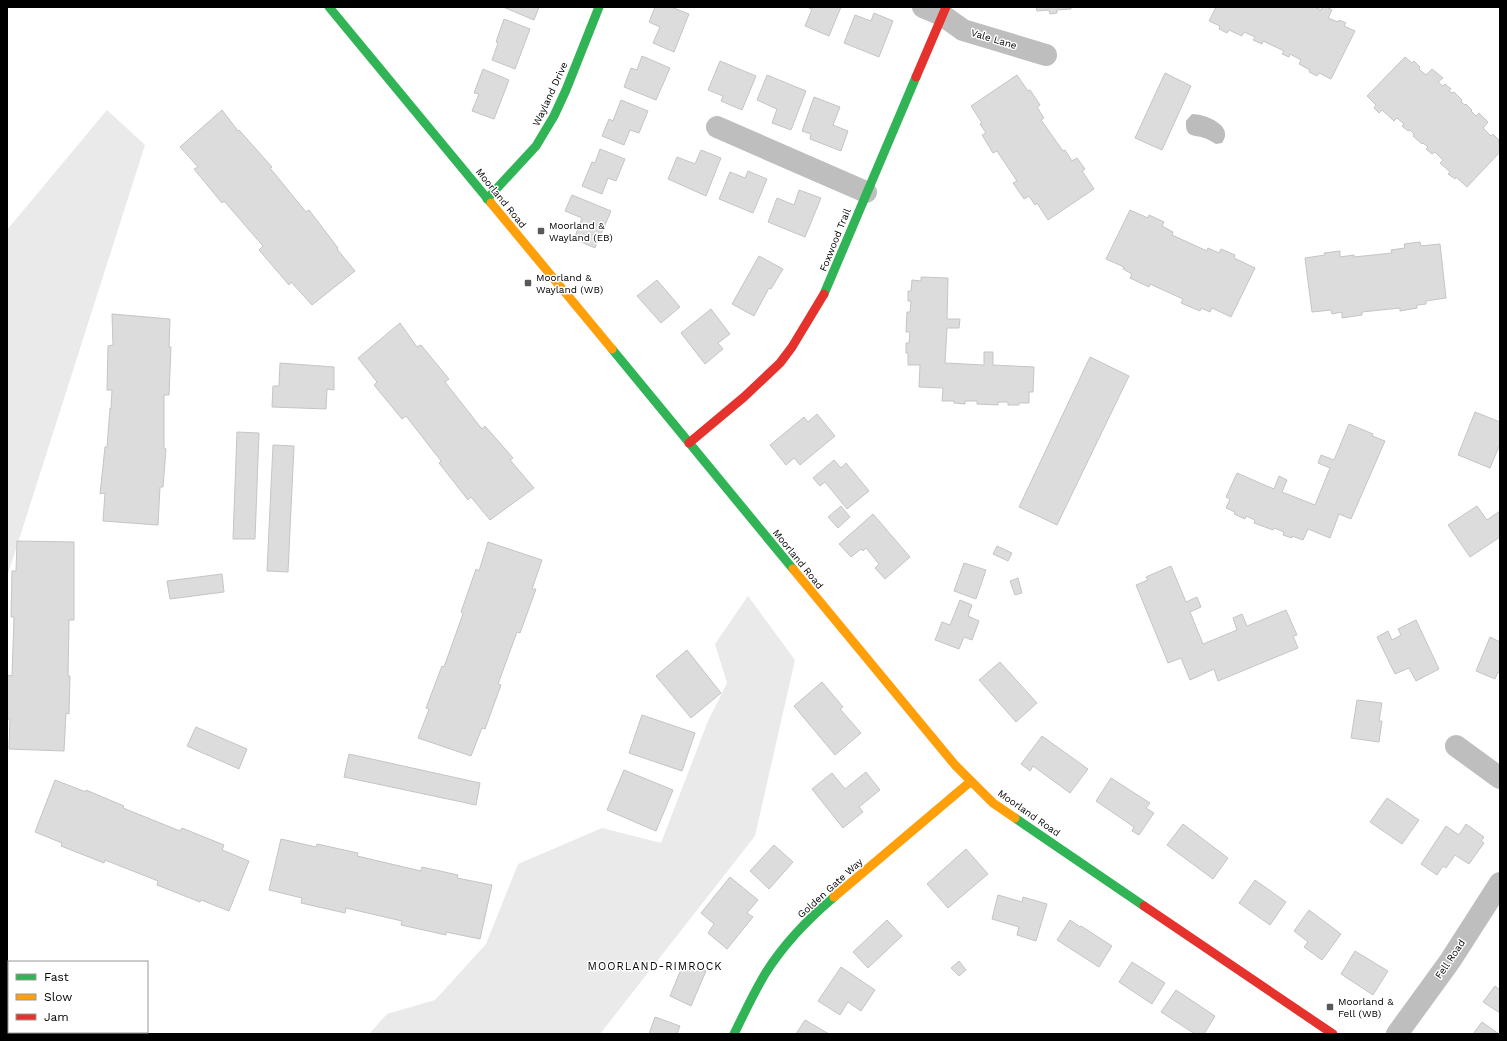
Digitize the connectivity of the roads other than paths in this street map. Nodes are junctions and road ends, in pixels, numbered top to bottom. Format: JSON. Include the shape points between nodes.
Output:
{"nodes":[{"id":1,"x":330,"y":7,"type":"edge"},
{"id":2,"x":599,"y":7,"type":"edge"},
{"id":3,"x":937,"y":10,"type":"edge"},
{"id":4,"x":1046,"y":55,"type":"dead end"},
{"id":5,"x":717,"y":127,"type":"dead end"},
{"id":6,"x":866,"y":192,"type":"junction"},
{"id":7,"x":488,"y":199,"type":"junction"},
{"id":8,"x":689,"y":443,"type":"junction"},
{"id":9,"x":1456,"y":746,"type":"dead end"},
{"id":10,"x":1500,"y":778,"type":"edge"},
{"id":11,"x":970,"y":782,"type":"junction"},
{"id":12,"x":1500,"y":883,"type":"edge"},
{"id":13,"x":734,"y":1034,"type":"edge"},
{"id":14,"x":1333,"y":1034,"type":"edge"},
{"id":15,"x":1397,"y":1034,"type":"edge"}],
"edges":[{"from":1,"to":7,"type":"street","name":"Moorland Road"},
{"from":2,"to":7,"type":"street","name":"Wayland Drive","via":[[554,116],[536,146]]},
{"from":3,"to":4,"type":"street","name":"Vale Lane","via":[[963,30]]},
{"from":3,"to":6,"type":"street","name":"Foxwood Trail"},
{"from":5,"to":6,"type":"street"},
{"from":6,"to":8,"type":"street","name":"Foxwood Trail","via":[[822,299],[792,347],[780,363],[744,397]]},
{"from":7,"to":8,"type":"street","name":"Moorland Road"},
{"from":8,"to":11,"type":"street","name":"Moorland Road"},
{"from":9,"to":10,"type":"street"},
{"from":11,"to":13,"type":"street","name":"Golden Gate Way","via":[[828,902],[792,938],[766,973]]},
{"from":11,"to":14,"type":"street","name":"Moorland Road","via":[[993,803]]},
{"from":12,"to":15,"type":"street","name":"Fell Road","via":[[1450,961]]}]}
